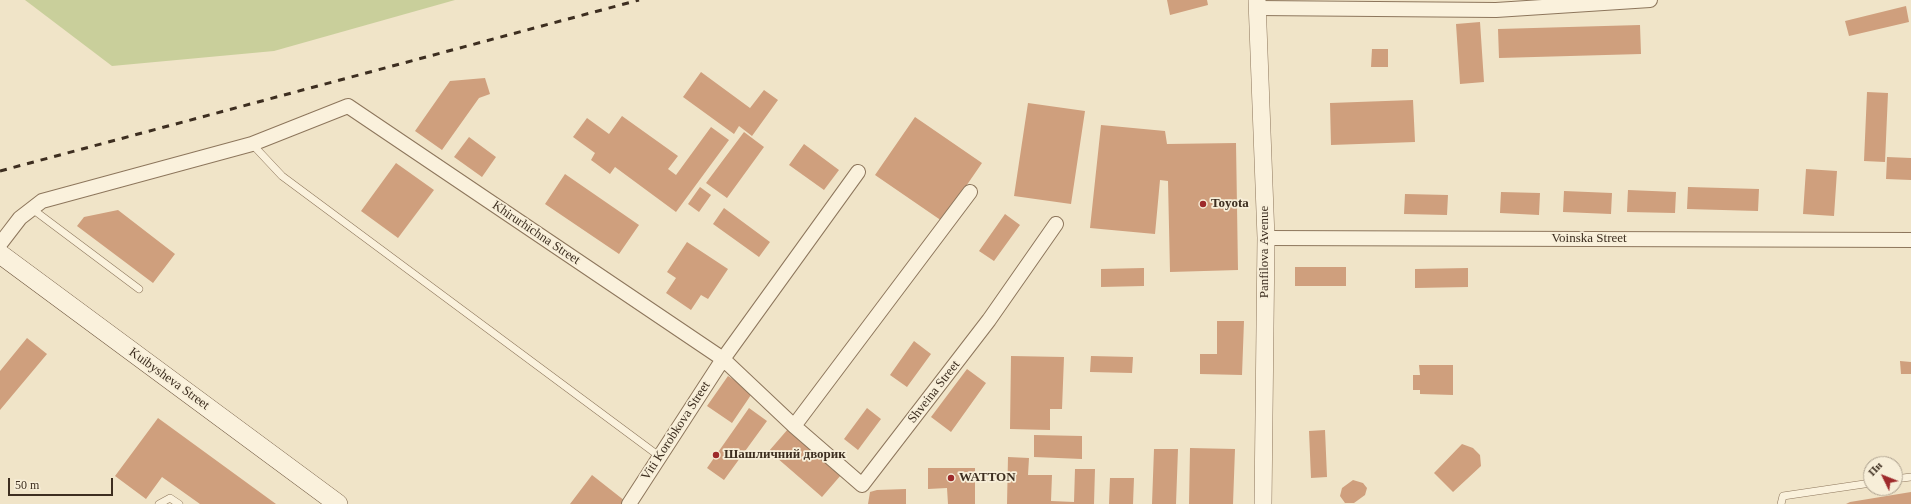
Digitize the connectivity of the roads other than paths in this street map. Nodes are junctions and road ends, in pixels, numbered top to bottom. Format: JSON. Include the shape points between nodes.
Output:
{"nodes":[{"id":1,"x":1650,"y":0,"type":"edge"},
{"id":2,"x":1257,"y":4,"type":"edge"},
{"id":3,"x":252,"y":144,"type":"junction"},
{"id":4,"x":858,"y":172,"type":"dead end"},
{"id":5,"x":970,"y":192,"type":"dead end"},
{"id":6,"x":30,"y":208,"type":"junction"},
{"id":7,"x":1056,"y":224,"type":"dead end"},
{"id":8,"x":1266,"y":238,"type":"junction"},
{"id":9,"x":1911,"y":240,"type":"edge"},
{"id":10,"x":0,"y":244,"type":"edge"},
{"id":11,"x":0,"y":254,"type":"edge"},
{"id":12,"x":139,"y":289,"type":"dead end"},
{"id":13,"x":723,"y":359,"type":"junction"},
{"id":14,"x":794,"y":426,"type":"junction"},
{"id":15,"x":659,"y":456,"type":"junction"},
{"id":16,"x":1863,"y":484,"type":"edge"},
{"id":17,"x":159,"y":504,"type":"edge"},
{"id":18,"x":179,"y":504,"type":"edge"},
{"id":19,"x":338,"y":504,"type":"edge"},
{"id":20,"x":629,"y":504,"type":"edge"},
{"id":21,"x":1264,"y":504,"type":"edge"},
{"id":22,"x":1781,"y":504,"type":"edge"}],
"edges":[{"from":1,"to":2,"type":"street","via":[[1496,10]]},
{"from":2,"to":8,"type":"street","name":"Panfilova Avenue"},
{"from":3,"to":6,"type":"street","via":[[42,201]]},
{"from":3,"to":13,"type":"street","name":"Khirurhichna Street","via":[[348,106]]},
{"from":3,"to":15,"type":"lane","via":[[282,176]]},
{"from":4,"to":13,"type":"street"},
{"from":5,"to":14,"type":"street"},
{"from":6,"to":10,"type":"street","via":[[8,231]]},
{"from":6,"to":12,"type":"lane"},
{"from":7,"to":14,"type":"street","name":"Shveina Street","via":[[989,320],[862,485]]},
{"from":8,"to":9,"type":"street","name":"Voinska Street"},
{"from":8,"to":21,"type":"street","name":"Panfilova Avenue"},
{"from":11,"to":19,"type":"main road","name":"Kuibysheva Street"},
{"from":13,"to":14,"type":"street","name":"Shveina Street"},
{"from":13,"to":15,"type":"street","name":"Viti Korobkova Street"},
{"from":15,"to":20,"type":"street","name":"Viti Korobkova Street"},
{"from":16,"to":22,"type":"lane","via":[[1783,496]]},
{"from":17,"to":18,"type":"lane","via":[[170,498]]}]}
